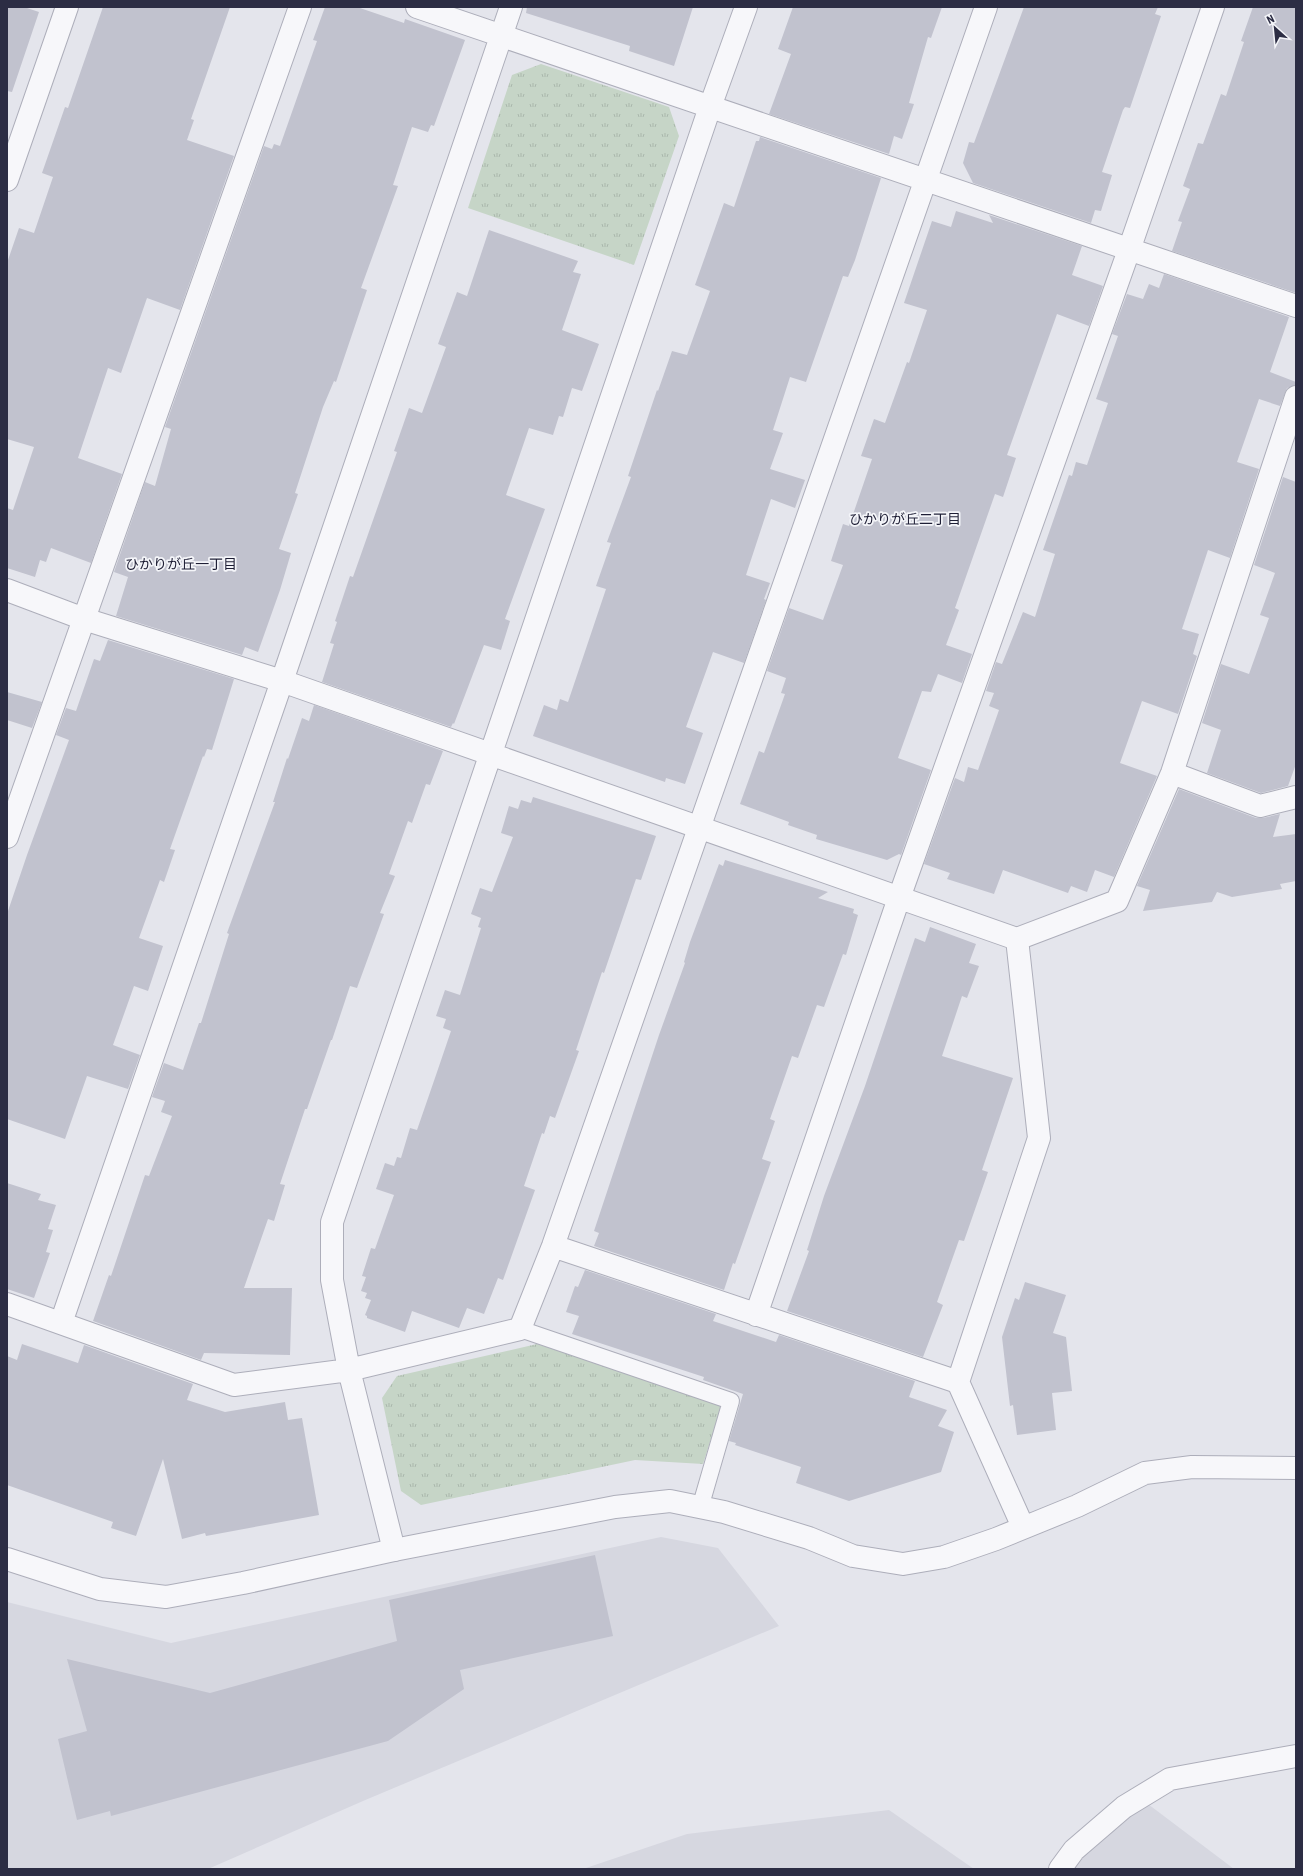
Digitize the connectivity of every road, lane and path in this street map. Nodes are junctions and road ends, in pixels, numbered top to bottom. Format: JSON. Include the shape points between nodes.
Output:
{"nodes":[{"id":1,"x":67,"y":7,"type":"edge"},
{"id":2,"x":300,"y":7,"type":"edge"},
{"id":3,"x":416,"y":7,"type":"edge"},
{"id":4,"x":511,"y":7,"type":"edge"},
{"id":5,"x":746,"y":7,"type":"edge"},
{"id":6,"x":986,"y":7,"type":"edge"},
{"id":7,"x":1213,"y":7,"type":"edge"},
{"id":8,"x":501,"y":36,"type":"junction"},
{"id":9,"x":710,"y":107,"type":"junction"},
{"id":10,"x":7,"y":180,"type":"edge"},
{"id":11,"x":926,"y":180,"type":"junction"},
{"id":12,"x":1129,"y":250,"type":"junction"},
{"id":13,"x":1296,"y":306,"type":"edge"},
{"id":14,"x":1296,"y":397,"type":"edge"},
{"id":15,"x":7,"y":590,"type":"edge"},
{"id":16,"x":84,"y":619,"type":"junction"},
{"id":17,"x":282,"y":681,"type":"junction"},
{"id":18,"x":490,"y":755,"type":"junction"},
{"id":19,"x":1172,"y":772,"type":"junction"},
{"id":20,"x":1296,"y":797,"type":"edge"},
{"id":21,"x":698,"y":828,"type":"junction"},
{"id":22,"x":7,"y":837,"type":"edge"},
{"id":23,"x":899,"y":898,"type":"junction"},
{"id":24,"x":1017,"y":939,"type":"junction"},
{"id":25,"x":553,"y":1246,"type":"junction"},
{"id":26,"x":7,"y":1304,"type":"edge"},
{"id":27,"x":756,"y":1316,"type":"junction"},
{"id":28,"x":61,"y":1323,"type":"junction"},
{"id":29,"x":520,"y":1328,"type":"junction"},
{"id":30,"x":349,"y":1370,"type":"junction"},
{"id":31,"x":958,"y":1382,"type":"junction"},
{"id":32,"x":1296,"y":1468,"type":"edge"},
{"id":33,"x":700,"y":1508,"type":"junction"},
{"id":34,"x":1023,"y":1527,"type":"junction"},
{"id":35,"x":394,"y":1550,"type":"junction"},
{"id":36,"x":7,"y":1559,"type":"edge"},
{"id":37,"x":1296,"y":1756,"type":"edge"},
{"id":38,"x":1060,"y":1869,"type":"edge"}],
"edges":[{"from":1,"to":10,"type":"street"},
{"from":2,"to":16,"type":"street"},
{"from":3,"to":8,"type":"street"},
{"from":4,"to":8,"type":"street"},
{"from":5,"to":9,"type":"street"},
{"from":6,"to":11,"type":"street"},
{"from":7,"to":12,"type":"street"},
{"from":8,"to":9,"type":"street"},
{"from":8,"to":17,"type":"street"},
{"from":9,"to":11,"type":"street"},
{"from":9,"to":18,"type":"street"},
{"from":11,"to":12,"type":"street"},
{"from":11,"to":21,"type":"street"},
{"from":12,"to":13,"type":"street"},
{"from":12,"to":23,"type":"street"},
{"from":14,"to":19,"type":"street"},
{"from":15,"to":16,"type":"street"},
{"from":16,"to":17,"type":"street"},
{"from":16,"to":22,"type":"street"},
{"from":17,"to":18,"type":"street"},
{"from":17,"to":28,"type":"street"},
{"from":18,"to":21,"type":"street"},
{"from":18,"to":30,"type":"street","via":[[332,1222],[332,1280]]},
{"from":19,"to":20,"type":"street","via":[[1260,806]]},
{"from":19,"to":24,"type":"street","via":[[1117,900]]},
{"from":21,"to":23,"type":"street"},
{"from":21,"to":25,"type":"street"},
{"from":23,"to":24,"type":"street"},
{"from":23,"to":27,"type":"street"},
{"from":24,"to":31,"type":"street","via":[[1039,1138]]},
{"from":25,"to":27,"type":"street"},
{"from":25,"to":29,"type":"street"},
{"from":26,"to":28,"type":"street"},
{"from":27,"to":31,"type":"street"},
{"from":28,"to":30,"type":"street","via":[[234,1385]]},
{"from":29,"to":30,"type":"street"},
{"from":29,"to":33,"type":"lane","via":[[731,1401]]},
{"from":30,"to":35,"type":"street"},
{"from":31,"to":34,"type":"street"},
{"from":32,"to":34,"type":"street","via":[[1192,1467],[1145,1473],[1077,1506]]},
{"from":33,"to":34,"type":"street","via":[[724,1512],[809,1538],[853,1556],[903,1564],[944,1558]]},
{"from":33,"to":35,"type":"street","via":[[670,1501],[615,1507]]},
{"from":35,"to":36,"type":"street","via":[[166,1597],[100,1589]]},
{"from":37,"to":38,"type":"street","via":[[1170,1779],[1124,1807],[1074,1850]]}]}
